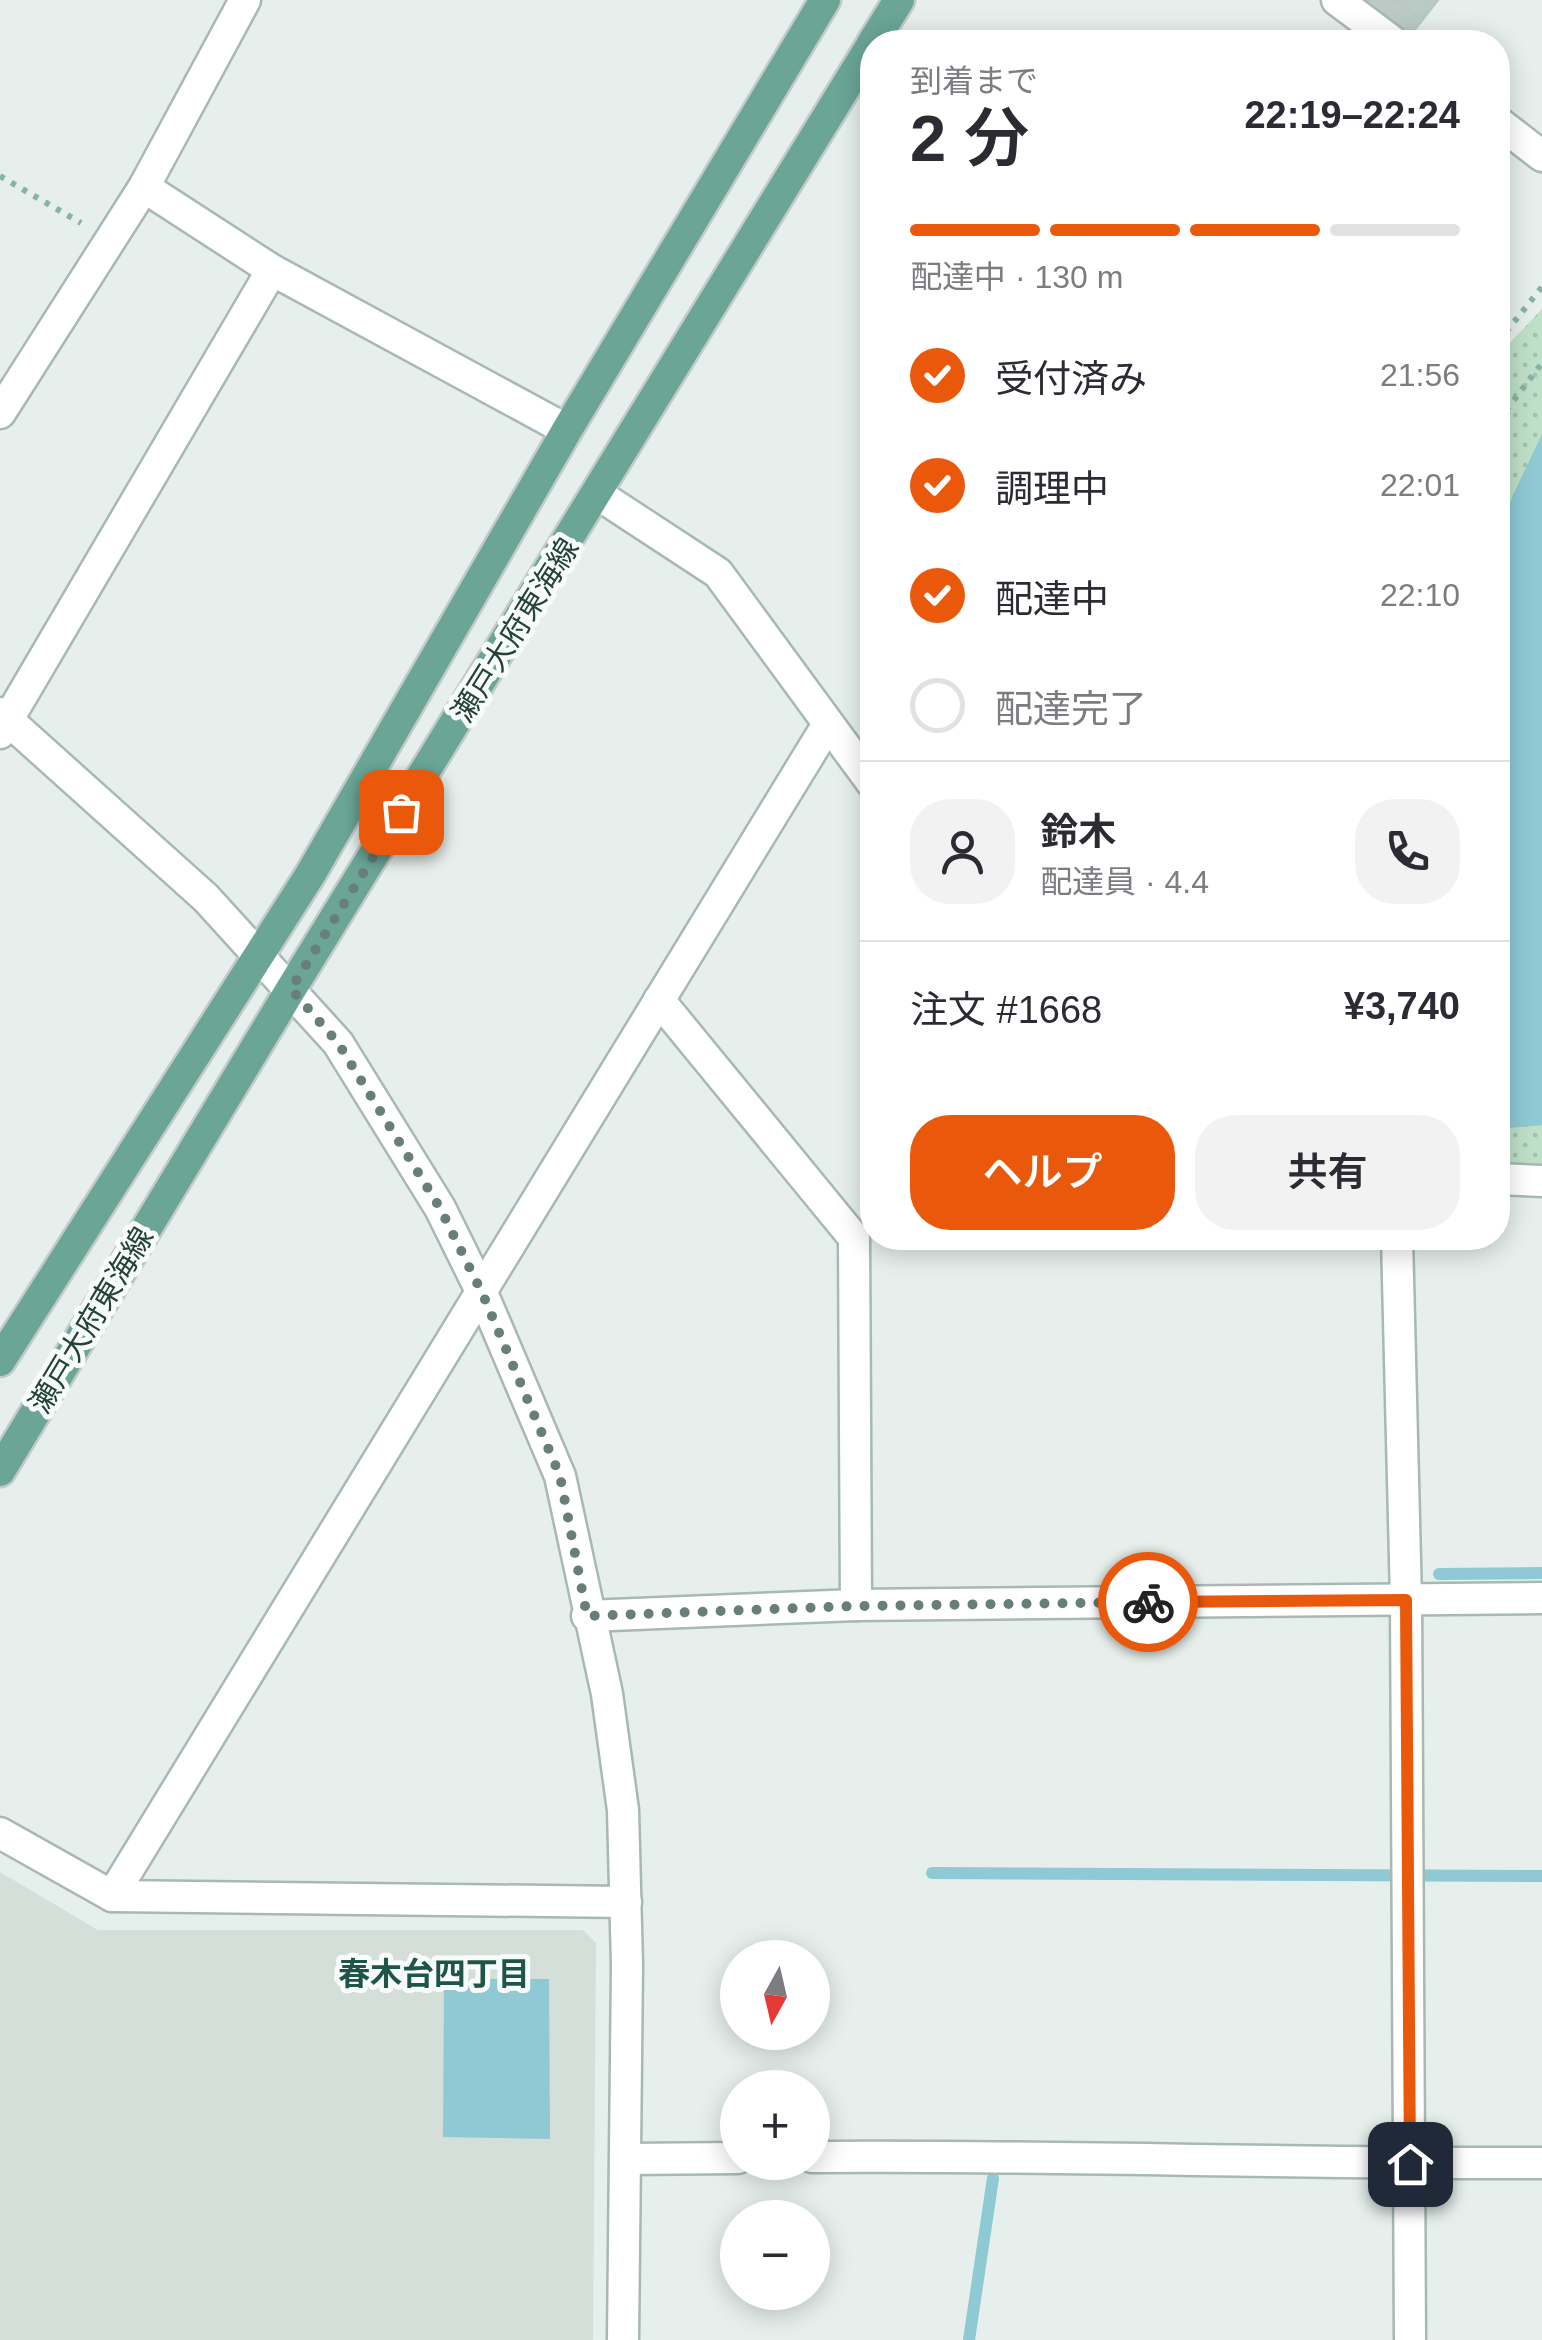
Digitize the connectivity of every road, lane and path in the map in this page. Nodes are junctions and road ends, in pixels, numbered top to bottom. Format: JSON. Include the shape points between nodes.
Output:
{"nodes":[{"id":1,"x":244,"y":0,"type":"edge"},
{"id":2,"x":826,"y":0,"type":"edge"},
{"id":3,"x":899,"y":0,"type":"edge"},
{"id":4,"x":1337,"y":0,"type":"edge"},
{"id":5,"x":881,"y":30,"type":"edge"},
{"id":6,"x":1377,"y":30,"type":"edge"},
{"id":7,"x":860,"y":64,"type":"edge"},
{"id":8,"x":1510,"y":131,"type":"edge"},
{"id":9,"x":1542,"y":156,"type":"edge"},
{"id":10,"x":0,"y":176,"type":"edge"},
{"id":11,"x":144,"y":187,"type":"junction"},
{"id":12,"x":108,"y":238,"type":"junction"},
{"id":13,"x":272,"y":270,"type":"junction"},
{"id":14,"x":1542,"y":286,"type":"edge"},
{"id":15,"x":1510,"y":327,"type":"edge"},
{"id":16,"x":1542,"y":363,"type":"edge"},
{"id":17,"x":1510,"y":405,"type":"edge"},
{"id":18,"x":0,"y":413,"type":"edge"},
{"id":19,"x":567,"y":430,"type":"junction"},
{"id":20,"x":598,"y":494,"type":"junction"},
{"id":21,"x":3,"y":723,"type":"edge"},
{"id":22,"x":828,"y":724,"type":"junction"},
{"id":23,"x":860,"y":768,"type":"edge"},
{"id":24,"x":261,"y":954,"type":"junction"},
{"id":25,"x":291,"y":989,"type":"junction"},
{"id":26,"x":660,"y":1000,"type":"junction"},
{"id":27,"x":1510,"y":1180,"type":"edge"},
{"id":28,"x":1542,"y":1181,"type":"edge"},
{"id":29,"x":860,"y":1232,"type":"edge"},
{"id":30,"x":863,"y":1250,"type":"edge"},
{"id":31,"x":1397,"y":1250,"type":"edge"},
{"id":32,"x":483,"y":1295,"type":"junction"},
{"id":33,"x":0,"y":1361,"type":"edge"},
{"id":34,"x":0,"y":1471,"type":"edge"},
{"id":35,"x":1542,"y":1598,"type":"edge"},
{"id":36,"x":1406,"y":1600,"type":"junction"},
{"id":37,"x":856,"y":1606,"type":"junction"},
{"id":38,"x":587,"y":1616,"type":"junction"},
{"id":39,"x":0,"y":1833,"type":"edge"},
{"id":40,"x":112,"y":1896,"type":"junction"},
{"id":41,"x":626,"y":1902,"type":"junction"},
{"id":42,"x":830,"y":2157,"type":"edge"},
{"id":43,"x":720,"y":2158,"type":"edge"},
{"id":44,"x":626,"y":2159,"type":"junction"},
{"id":45,"x":1410,"y":2164,"type":"junction"},
{"id":46,"x":1542,"y":2164,"type":"edge"},
{"id":47,"x":623,"y":2340,"type":"edge"},
{"id":48,"x":1410,"y":2340,"type":"edge"}],
"edges":[{"from":1,"to":11,"type":"street"},
{"from":2,"to":19,"type":"main road","name":"瀬戸大府東海線"},
{"from":3,"to":5,"type":"main road","name":"瀬戸大府東海線"},
{"from":4,"to":6,"type":"street"},
{"from":7,"to":20,"type":"main road","name":"瀬戸大府東海線"},
{"from":8,"to":9,"type":"street"},
{"from":10,"to":12,"type":"path"},
{"from":11,"to":12,"type":"street"},
{"from":11,"to":13,"type":"street"},
{"from":12,"to":18,"type":"street"},
{"from":13,"to":19,"type":"street"},
{"from":13,"to":21,"type":"street"},
{"from":14,"to":15,"type":"path"},
{"from":16,"to":17,"type":"path"},
{"from":19,"to":24,"type":"main road","name":"瀬戸大府東海線"},
{"from":20,"to":22,"type":"street","via":[[718,573]]},
{"from":20,"to":25,"type":"main road","name":"瀬戸大府東海線"},
{"from":21,"to":24,"type":"street","via":[[206,898]]},
{"from":22,"to":23,"type":"street"},
{"from":22,"to":26,"type":"street"},
{"from":24,"to":25,"type":"street"},
{"from":24,"to":33,"type":"main road","name":"瀬戸大府東海線"},
{"from":25,"to":32,"type":"street","via":[[338,1043],[440,1208]]},
{"from":25,"to":34,"type":"main road","name":"瀬戸大府東海線"},
{"from":26,"to":29,"type":"street"},
{"from":26,"to":32,"type":"street"},
{"from":27,"to":28,"type":"street"},
{"from":30,"to":37,"type":"street"},
{"from":31,"to":36,"type":"street"},
{"from":32,"to":38,"type":"street","via":[[560,1476]]},
{"from":32,"to":40,"type":"street"},
{"from":35,"to":36,"type":"street"},
{"from":36,"to":37,"type":"street"},
{"from":36,"to":45,"type":"street"},
{"from":37,"to":38,"type":"street"},
{"from":38,"to":41,"type":"street","via":[[607,1694],[624,1810]]},
{"from":39,"to":40,"type":"street"},
{"from":40,"to":41,"type":"street"},
{"from":41,"to":44,"type":"street"},
{"from":42,"to":45,"type":"street"},
{"from":43,"to":44,"type":"street"},
{"from":44,"to":47,"type":"street"},
{"from":45,"to":46,"type":"street"},
{"from":45,"to":48,"type":"street"}]}
